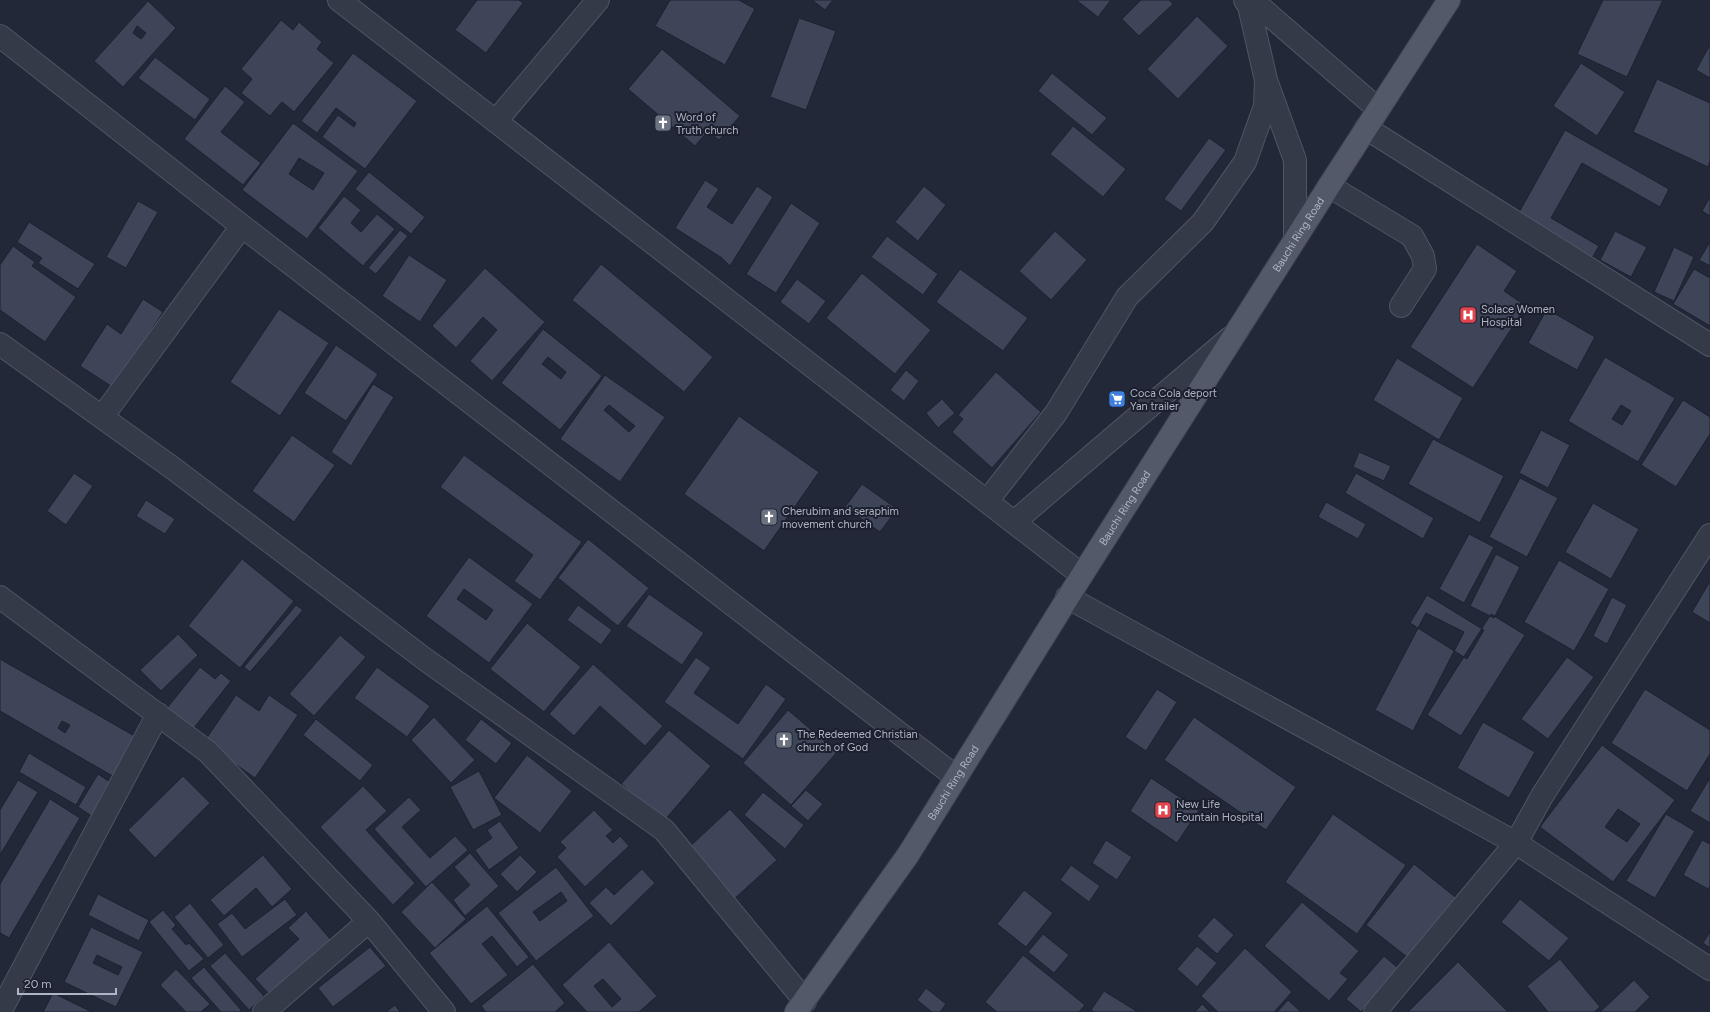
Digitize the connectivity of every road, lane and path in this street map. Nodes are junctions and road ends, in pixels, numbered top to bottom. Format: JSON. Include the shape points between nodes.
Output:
{"nodes":[{"id":1,"x":339,"y":0,"type":"edge"},
{"id":2,"x":598,"y":0,"type":"edge"},
{"id":3,"x":1246,"y":0,"type":"edge"},
{"id":4,"x":1252,"y":0,"type":"edge"},
{"id":5,"x":1449,"y":0,"type":"edge"},
{"id":6,"x":0,"y":36,"type":"edge"},
{"id":7,"x":1266,"y":80,"type":"junction"},
{"id":8,"x":1378,"y":109,"type":"junction"},
{"id":9,"x":496,"y":121,"type":"junction"},
{"id":10,"x":1366,"y":128,"type":"junction"},
{"id":11,"x":1329,"y":186,"type":"junction"},
{"id":12,"x":242,"y":226,"type":"junction"},
{"id":13,"x":1295,"y":239,"type":"junction"},
{"id":14,"x":1401,"y":306,"type":"dead end"},
{"id":15,"x":1234,"y":335,"type":"junction"},
{"id":16,"x":0,"y":344,"type":"edge"},
{"id":17,"x":1710,"y":345,"type":"edge"},
{"id":18,"x":102,"y":417,"type":"junction"},
{"id":19,"x":987,"y":501,"type":"junction"},
{"id":20,"x":1014,"y":522,"type":"junction"},
{"id":21,"x":1710,"y":535,"type":"edge"},
{"id":22,"x":1082,"y":574,"type":"junction"},
{"id":23,"x":1068,"y":597,"type":"junction"},
{"id":24,"x":0,"y":598,"type":"edge"},
{"id":25,"x":158,"y":714,"type":"junction"},
{"id":26,"x":956,"y":777,"type":"junction"},
{"id":27,"x":1516,"y":843,"type":"junction"},
{"id":28,"x":369,"y":921,"type":"junction"},
{"id":29,"x":1710,"y":969,"type":"edge"},
{"id":30,"x":800,"y":1007,"type":"edge"},
{"id":31,"x":0,"y":1012,"type":"edge"},
{"id":32,"x":264,"y":1012,"type":"edge"},
{"id":33,"x":444,"y":1012,"type":"edge"},
{"id":34,"x":1376,"y":1012,"type":"edge"}],
"edges":[{"from":1,"to":9,"type":"street"},
{"from":2,"to":9,"type":"street"},
{"from":3,"to":7,"type":"street"},
{"from":4,"to":8,"type":"street"},
{"from":5,"to":8,"type":"main road","name":"Bauchi Ring Road"},
{"from":6,"to":12,"type":"street"},
{"from":7,"to":13,"type":"street","via":[[1295,160]]},
{"from":7,"to":19,"type":"street","via":[[1265,106],[1246,162],[1203,222],[1127,297],[1056,413]]},
{"from":8,"to":10,"type":"main road","name":"Bauchi Ring Road"},
{"from":9,"to":19,"type":"street"},
{"from":10,"to":11,"type":"main road","name":"Bauchi Ring Road"},
{"from":10,"to":17,"type":"street"},
{"from":11,"to":13,"type":"main road","name":"Bauchi Ring Road"},
{"from":11,"to":14,"type":"street","via":[[1412,236],[1425,269]]},
{"from":12,"to":18,"type":"street"},
{"from":12,"to":26,"type":"street"},
{"from":13,"to":15,"type":"main road","name":"Bauchi Ring Road"},
{"from":15,"to":20,"type":"street"},
{"from":15,"to":22,"type":"main road","name":"Bauchi Ring Road"},
{"from":16,"to":18,"type":"street"},
{"from":18,"to":30,"type":"street","via":[[426,660],[664,830]]},
{"from":19,"to":20,"type":"street"},
{"from":20,"to":22,"type":"street"},
{"from":21,"to":27,"type":"street","via":[[1542,796]]},
{"from":22,"to":23,"type":"main road","name":"Bauchi Ring Road"},
{"from":23,"to":26,"type":"main road","name":"Bauchi Ring Road"},
{"from":23,"to":27,"type":"street"},
{"from":24,"to":25,"type":"street"},
{"from":25,"to":28,"type":"street","via":[[208,752]]},
{"from":25,"to":31,"type":"street"},
{"from":26,"to":30,"type":"main road","name":"Bauchi Ring Road","via":[[908,855]]},
{"from":27,"to":29,"type":"street"},
{"from":27,"to":34,"type":"street"},
{"from":28,"to":32,"type":"street"},
{"from":28,"to":33,"type":"street"}]}
